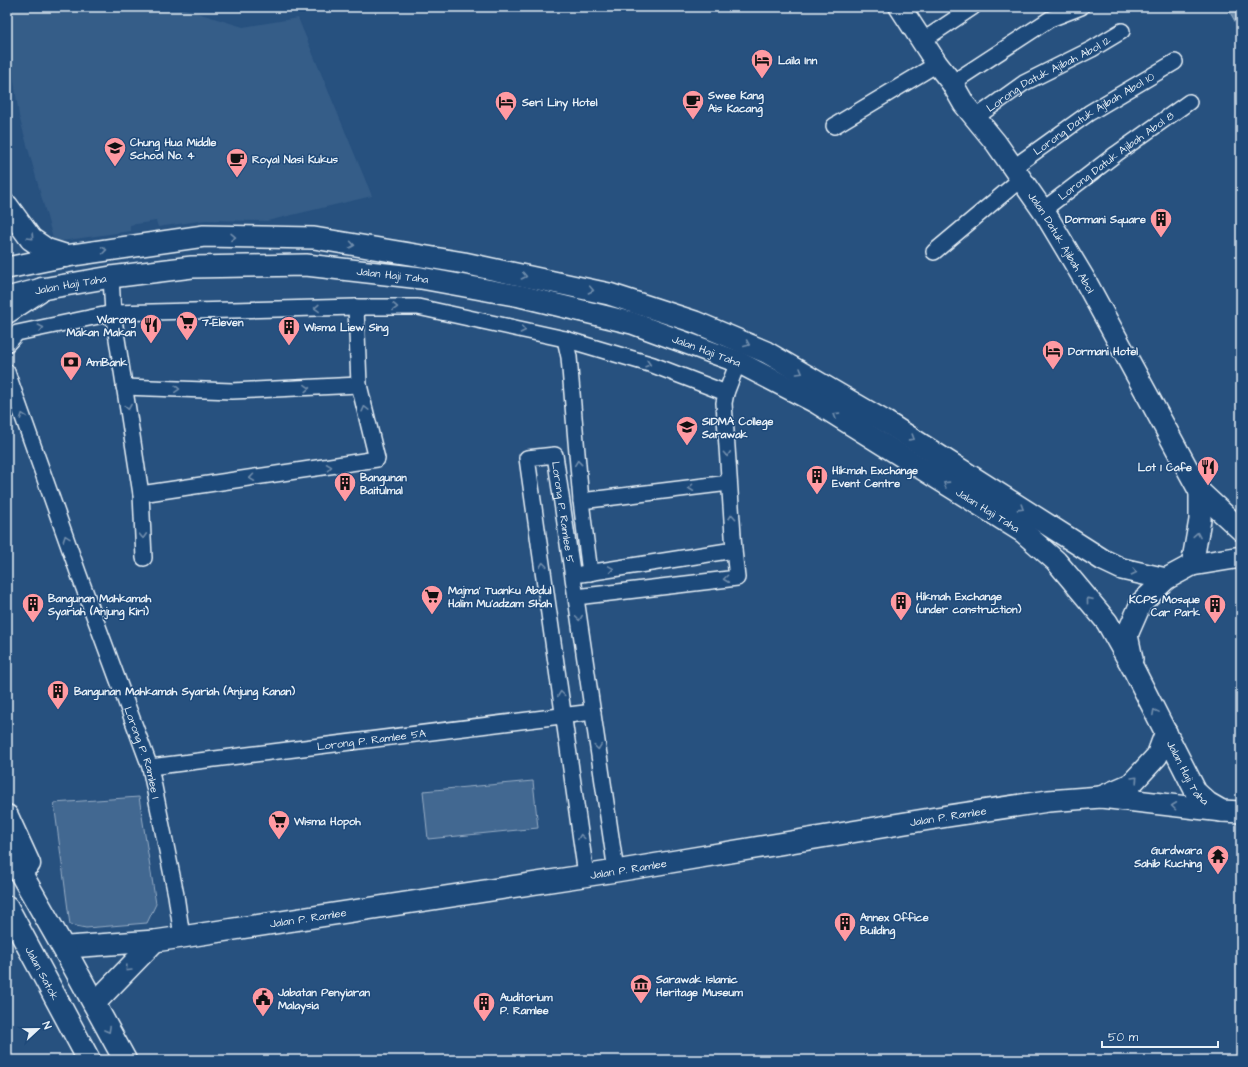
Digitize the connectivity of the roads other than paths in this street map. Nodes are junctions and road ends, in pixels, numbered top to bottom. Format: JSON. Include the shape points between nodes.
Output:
{"nodes":[{"id":1,"x":900,"y":7,"type":"edge"},
{"id":2,"x":974,"y":7,"type":"edge"},
{"id":3,"x":1081,"y":7,"type":"edge"},
{"id":4,"x":1122,"y":31,"type":"dead end"},
{"id":5,"x":922,"y":41,"type":"junction"},
{"id":6,"x":1175,"y":62,"type":"dead end"},
{"id":7,"x":937,"y":64,"type":"junction"},
{"id":8,"x":952,"y":83,"type":"junction"},
{"id":9,"x":1189,"y":102,"type":"dead end"},
{"id":10,"x":975,"y":118,"type":"junction"},
{"id":11,"x":834,"y":126,"type":"dead end"},
{"id":12,"x":1018,"y":173,"type":"junction"},
{"id":13,"x":7,"y":206,"type":"edge"},
{"id":14,"x":1043,"y":210,"type":"junction"},
{"id":15,"x":934,"y":252,"type":"dead end"},
{"id":16,"x":66,"y":256,"type":"junction"},
{"id":17,"x":7,"y":268,"type":"edge"},
{"id":18,"x":111,"y":277,"type":"junction"},
{"id":19,"x":42,"y":289,"type":"junction"},
{"id":20,"x":7,"y":298,"type":"edge"},
{"id":21,"x":356,"y":307,"type":"junction"},
{"id":22,"x":7,"y":312,"type":"edge"},
{"id":23,"x":113,"y":313,"type":"junction"},
{"id":24,"x":565,"y":339,"type":"junction"},
{"id":25,"x":7,"y":344,"type":"edge"},
{"id":26,"x":738,"y":362,"type":"junction"},
{"id":27,"x":7,"y":372,"type":"edge"},
{"id":28,"x":359,"y":385,"type":"junction"},
{"id":29,"x":124,"y":386,"type":"junction"},
{"id":30,"x":726,"y":393,"type":"junction"},
{"id":31,"x":729,"y":483,"type":"junction"},
{"id":32,"x":1200,"y":492,"type":"junction"},
{"id":33,"x":141,"y":494,"type":"junction"},
{"id":34,"x":581,"y":502,"type":"junction"},
{"id":35,"x":1241,"y":530,"type":"edge"},
{"id":36,"x":734,"y":550,"type":"junction"},
{"id":37,"x":1241,"y":557,"type":"edge"},
{"id":38,"x":144,"y":558,"type":"dead end"},
{"id":39,"x":1192,"y":565,"type":"junction"},
{"id":40,"x":590,"y":572,"type":"junction"},
{"id":41,"x":573,"y":575,"type":"junction"},
{"id":42,"x":1166,"y":579,"type":"junction"},
{"id":43,"x":576,"y":597,"type":"junction"},
{"id":44,"x":1134,"y":670,"type":"junction"},
{"id":45,"x":593,"y":712,"type":"junction"},
{"id":46,"x":564,"y":716,"type":"junction"},
{"id":47,"x":1166,"y":732,"type":"junction"},
{"id":48,"x":150,"y":767,"type":"junction"},
{"id":49,"x":1101,"y":797,"type":"junction"},
{"id":50,"x":1232,"y":812,"type":"edge"},
{"id":51,"x":7,"y":816,"type":"edge"},
{"id":52,"x":7,"y":849,"type":"edge"},
{"id":53,"x":616,"y":871,"type":"junction"},
{"id":54,"x":586,"y":875,"type":"junction"},
{"id":55,"x":7,"y":907,"type":"edge"},
{"id":56,"x":182,"y":937,"type":"junction"},
{"id":57,"x":156,"y":941,"type":"junction"},
{"id":58,"x":68,"y":947,"type":"junction"},
{"id":59,"x":78,"y":975,"type":"junction"},
{"id":60,"x":94,"y":1004,"type":"junction"},
{"id":61,"x":90,"y":1060,"type":"edge"},
{"id":62,"x":125,"y":1060,"type":"edge"}],
"edges":[{"from":1,"to":5,"type":"main road","name":"Jalan Datuk Ajibah Abol"},
{"from":2,"to":5,"type":"street"},
{"from":3,"to":8,"type":"street","via":[[1050,19]]},
{"from":4,"to":10,"type":"street","name":"Lorong Datuk Ajibah Abol 12","via":[[1024,83]]},
{"from":5,"to":7,"type":"main road","name":"Jalan Datuk Ajibah Abol"},
{"from":6,"to":12,"type":"street","name":"Lorong Datuk Ajibah Abol 10","via":[[1089,113]]},
{"from":7,"to":8,"type":"main road","name":"Jalan Datuk Ajibah Abol"},
{"from":7,"to":11,"type":"street"},
{"from":8,"to":10,"type":"main road","name":"Jalan Datuk Ajibah Abol"},
{"from":9,"to":14,"type":"street","name":"Lorong Datuk Ajibah Abol 8"},
{"from":10,"to":12,"type":"main road","name":"Jalan Datuk Ajibah Abol"},
{"from":12,"to":14,"type":"main road","name":"Jalan Datuk Ajibah Abol"},
{"from":12,"to":15,"type":"street","name":"Lorong Datuk Ajibah Abol 10"},
{"from":13,"to":16,"type":"main road","one_way":true,"via":[[31,239],[47,250]]},
{"from":14,"to":32,"type":"main road","name":"Jalan Datuk Ajibah Abol","via":[[1086,282]]},
{"from":16,"to":17,"type":"main road","name":"Jalan Haji Taha"},
{"from":16,"to":42,"type":"main road","name":"Jalan Haji Taha","one_way":true,"via":[[204,236],[314,238],[464,263],[609,294],[696,322],[766,352],[886,422],[1102,560],[1122,569]]},
{"from":18,"to":19,"type":"main road","name":"Jalan Haji Taha"},
{"from":18,"to":23,"type":"street"},
{"from":18,"to":26,"type":"main road","name":"Jalan Haji Taha","via":[[192,267],[306,265],[421,278],[520,296],[632,323]]},
{"from":19,"to":20,"type":"main road","name":"Jalan Haji Taha"},
{"from":19,"to":22,"type":"main road"},
{"from":21,"to":23,"type":"street","one_way":true},
{"from":21,"to":24,"type":"street","one_way":true,"via":[[418,308]]},
{"from":21,"to":28,"type":"street"},
{"from":25,"to":23,"type":"street","one_way":true,"via":[[17,333]]},
{"from":23,"to":29,"type":"street"},
{"from":24,"to":30,"type":"street","one_way":true,"via":[[653,365]]},
{"from":34,"to":24,"type":"street","one_way":true,"via":[[569,357]]},
{"from":26,"to":30,"type":"street"},
{"from":44,"to":26,"type":"main road","name":"Jalan Haji Taha","one_way":true,"via":[[1107,622],[1056,561],[1022,532],[817,403]]},
{"from":48,"to":27,"type":"street","name":"Lorong P. Ramlee 1","one_way":true},
{"from":29,"to":28,"type":"street","one_way":true,"via":[[232,391]]},
{"from":28,"to":33,"type":"street","via":[[377,460]]},
{"from":29,"to":33,"type":"street","one_way":true},
{"from":30,"to":31,"type":"street","one_way":true,"via":[[724,403]]},
{"from":31,"to":34,"type":"street","one_way":true},
{"from":36,"to":31,"type":"street","one_way":true},
{"from":32,"to":35,"type":"main road","name":"Jalan Datuk Ajibah Abol"},
{"from":39,"to":32,"type":"main road","name":"Jalan Datuk Ajibah Abol","one_way":true,"via":[[1200,520]]},
{"from":33,"to":38,"type":"street","one_way":true},
{"from":34,"to":40,"type":"street"},
{"from":40,"to":36,"type":"street","one_way":true},
{"from":36,"to":43,"type":"street","one_way":true,"via":[[737,578]]},
{"from":37,"to":39,"type":"main road"},
{"from":39,"to":42,"type":"main road"},
{"from":40,"to":41,"type":"street"},
{"from":41,"to":43,"type":"street","name":"Lorong P. Ramlee 5"},
{"from":46,"to":41,"type":"street","name":"Lorong P. Ramlee 5","one_way":true,"via":[[527,458],[556,455]]},
{"from":42,"to":44,"type":"main road","via":[[1141,603],[1127,635]]},
{"from":43,"to":45,"type":"street","name":"Lorong P. Ramlee 5","one_way":true},
{"from":47,"to":44,"type":"main road","name":"Jalan Haji Taha","one_way":true},
{"from":45,"to":46,"type":"street","name":"Lorong P. Ramlee 5A"},
{"from":45,"to":53,"type":"street","name":"Lorong P. Ramlee 5","one_way":true},
{"from":46,"to":48,"type":"street","name":"Lorong P. Ramlee 5A"},
{"from":54,"to":46,"type":"street","name":"Lorong P. Ramlee 5","one_way":true},
{"from":49,"to":47,"type":"main road","name":"Jalan P. Ramlee","one_way":true,"via":[[1131,784],[1157,756]]},
{"from":47,"to":50,"type":"main road","name":"Jalan Haji Taha","via":[[1196,792],[1208,803]]},
{"from":48,"to":56,"type":"street","name":"Lorong P. Ramlee 1"},
{"from":50,"to":49,"type":"main road","name":"Jalan P. Ramlee","one_way":true},
{"from":49,"to":53,"type":"main road","name":"Jalan P. Ramlee","via":[[991,809]]},
{"from":51,"to":58,"type":"main road"},
{"from":52,"to":59,"type":"main road"},
{"from":53,"to":54,"type":"main road","name":"Jalan P. Ramlee"},
{"from":54,"to":56,"type":"main road","name":"Jalan P. Ramlee"},
{"from":55,"to":61,"type":"main road","name":"Jalan Satok"},
{"from":56,"to":57,"type":"main road","name":"Jalan P. Ramlee"},
{"from":57,"to":58,"type":"main road","name":"Jalan P. Ramlee"},
{"from":57,"to":60,"type":"main road","one_way":true},
{"from":58,"to":59,"type":"main road"},
{"from":59,"to":60,"type":"main road"},
{"from":60,"to":62,"type":"main road","one_way":true}]}
